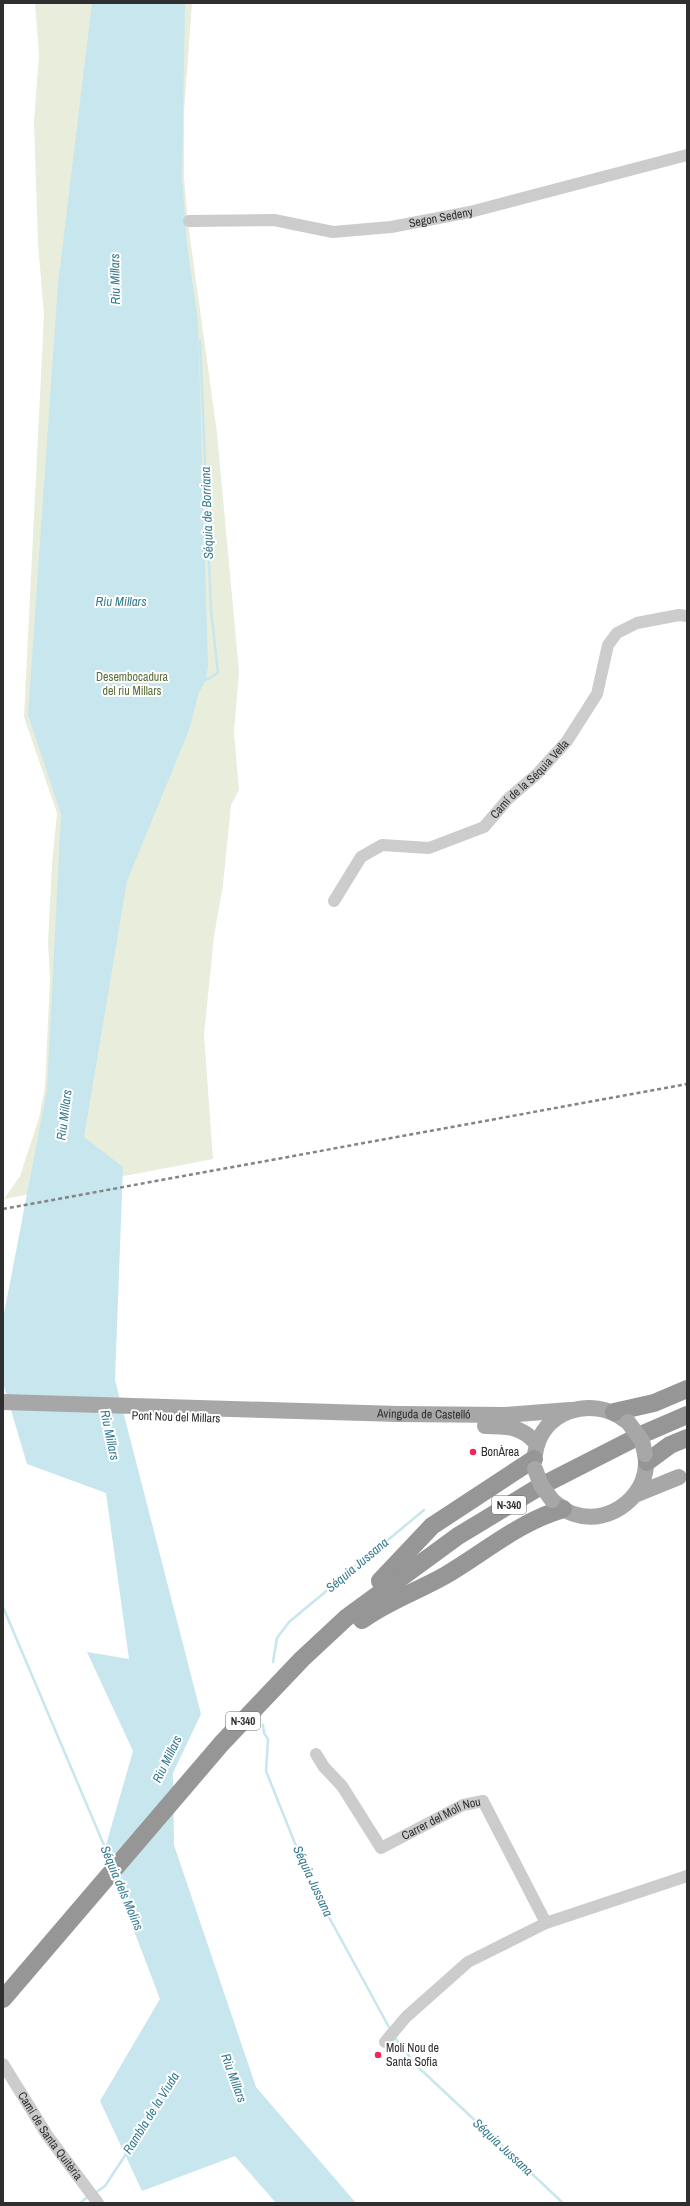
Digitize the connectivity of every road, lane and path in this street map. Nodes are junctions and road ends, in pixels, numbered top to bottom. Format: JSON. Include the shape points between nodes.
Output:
{"nodes":[{"id":1,"x":687,"y":155,"type":"edge"},
{"id":2,"x":189,"y":221,"type":"dead end"},
{"id":3,"x":687,"y":616,"type":"edge"},
{"id":4,"x":334,"y":901,"type":"dead end"},
{"id":5,"x":687,"y":1389,"type":"edge"},
{"id":6,"x":3,"y":1402,"type":"edge"},
{"id":7,"x":570,"y":1410,"type":"junction"},
{"id":8,"x":3,"y":1412,"type":"edge"},
{"id":9,"x":687,"y":1415,"type":"edge"},
{"id":10,"x":278,"y":1416,"type":"junction"},
{"id":11,"x":621,"y":1417,"type":"junction"},
{"id":12,"x":687,"y":1438,"type":"edge"},
{"id":13,"x":535,"y":1457,"type":"junction"},
{"id":14,"x":646,"y":1461,"type":"junction"},
{"id":15,"x":683,"y":1477,"type":"edge"},
{"id":16,"x":637,"y":1494,"type":"junction"},
{"id":17,"x":558,"y":1505,"type":"junction"},
{"id":18,"x":346,"y":1618,"type":"junction"},
{"id":19,"x":302,"y":1659,"type":"junction"},
{"id":20,"x":316,"y":1754,"type":"dead end"},
{"id":21,"x":687,"y":1876,"type":"edge"},
{"id":22,"x":546,"y":1923,"type":"junction"},
{"id":23,"x":3,"y":2000,"type":"edge"},
{"id":24,"x":385,"y":2042,"type":"dead end"},
{"id":25,"x":3,"y":2064,"type":"edge"},
{"id":26,"x":97,"y":2202,"type":"edge"}],
"edges":[{"from":1,"to":2,"type":"street","name":"Segon Sedeny","via":[[470,212],[391,228],[333,232],[274,220]]},
{"from":3,"to":4,"type":"street","name":"Camí de la Séquia Vella","via":[[679,615],[637,623],[617,633],[608,645],[597,694],[567,741],[484,827],[429,848],[382,845],[361,857]]},
{"from":5,"to":11,"type":"highway"},
{"from":6,"to":10,"type":"main road","name":"Pont Nou del Millars"},
{"from":7,"to":10,"type":"main road","name":"Avinguda de Castelló","via":[[506,1415]]},
{"from":7,"to":11,"type":"main road","via":[[585,1406]]},
{"from":7,"to":13,"type":"main road","via":[[544,1431]]},
{"from":8,"to":10,"type":"main road","name":"Pont Nou del Millars"},
{"from":9,"to":18,"type":"highway","number":"N-340","via":[[643,1434],[539,1487],[458,1536]]},
{"from":10,"to":13,"type":"main road","name":"Avinguda de Castelló","via":[[508,1426],[521,1430]]},
{"from":11,"to":14,"type":"main road","bridge":true,"via":[[642,1441]]},
{"from":12,"to":14,"type":"highway","via":[[670,1445]]},
{"from":13,"to":17,"type":"main road","bridge":true,"via":[[541,1485]]},
{"from":13,"to":18,"type":"highway","via":[[432,1526],[391,1571],[357,1603]]},
{"from":14,"to":15,"type":"main road","via":[[659,1474]]},
{"from":14,"to":16,"type":"main road"},
{"from":15,"to":16,"type":"main road"},
{"from":16,"to":17,"type":"main road","via":[[620,1509],[598,1517],[574,1514]]},
{"from":17,"to":19,"type":"highway","via":[[445,1575],[371,1614],[338,1637],[317,1656]]},
{"from":18,"to":19,"type":"highway","number":"N-340"},
{"from":19,"to":23,"type":"highway","number":"N-340","via":[[222,1743]]},
{"from":20,"to":22,"type":"street","name":"Carrer del Molí Nou","via":[[342,1786],[381,1848],[463,1805],[483,1801]]},
{"from":21,"to":22,"type":"street"},
{"from":22,"to":24,"type":"street","via":[[468,1962],[406,2017]]},
{"from":25,"to":26,"type":"street","name":"Camí de Santa Quitèria","via":[[47,2135]]}]}
